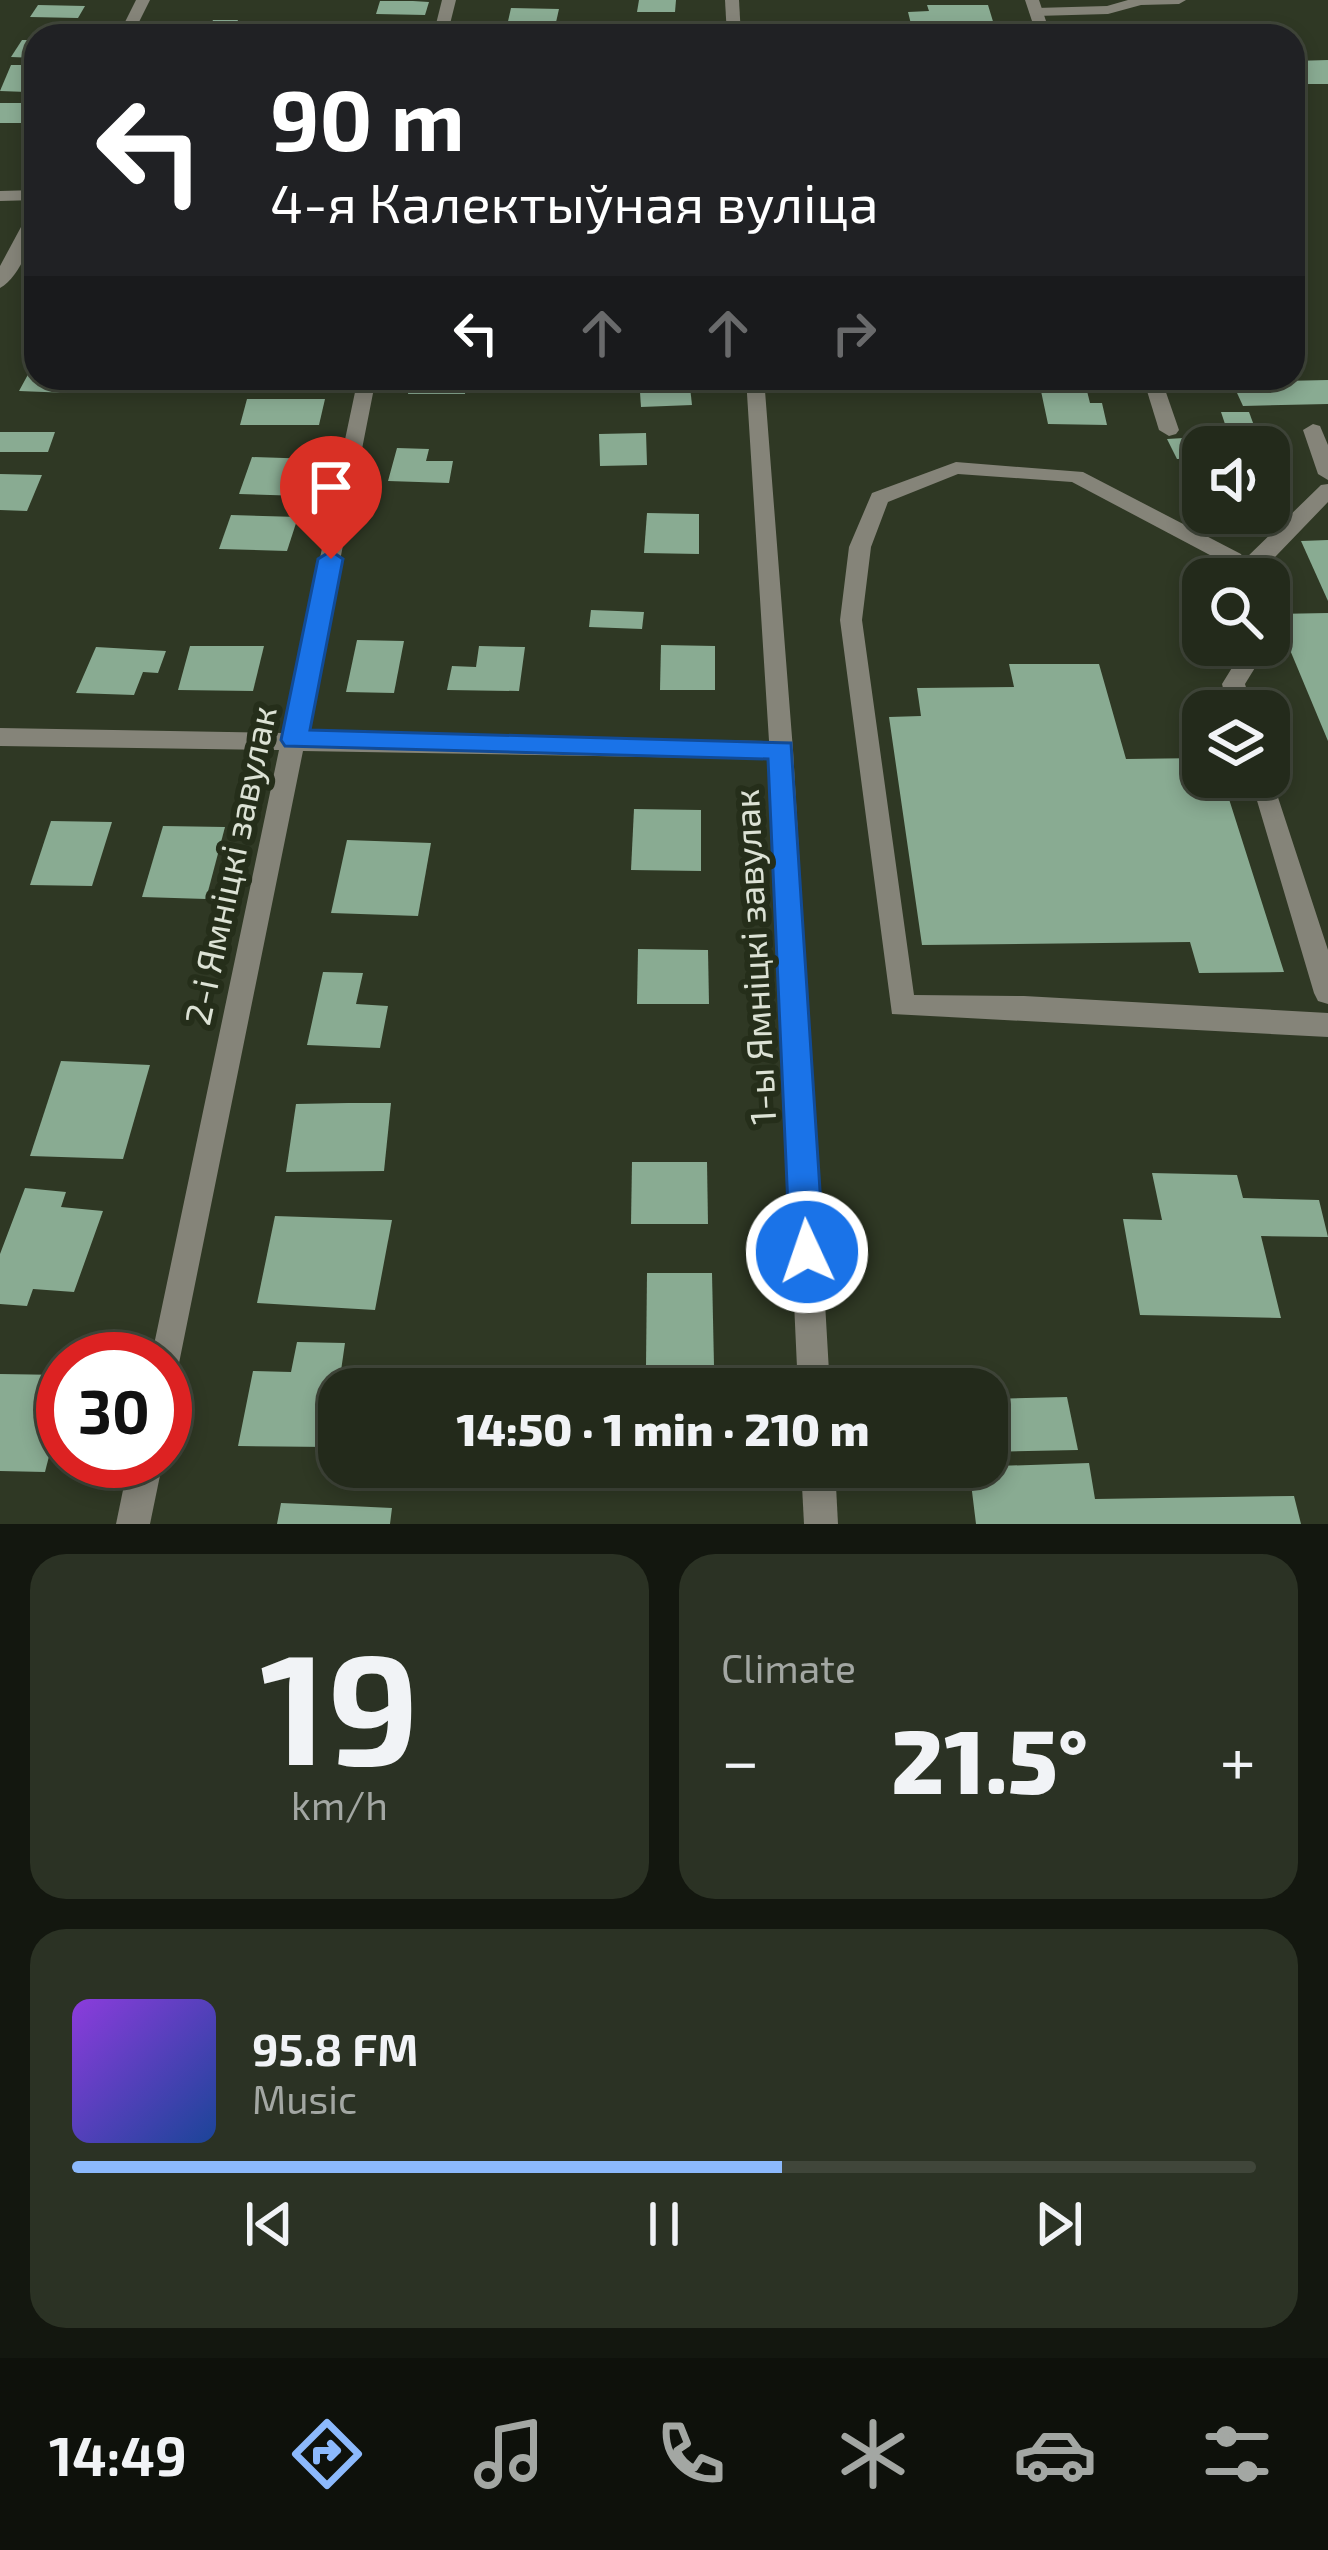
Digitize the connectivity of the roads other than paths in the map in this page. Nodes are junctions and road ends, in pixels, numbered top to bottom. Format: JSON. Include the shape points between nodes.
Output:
{"nodes":[{"id":1,"x":1179,"y":0,"type":"edge"},
{"id":2,"x":1034,"y":6,"type":"edge"},
{"id":3,"x":24,"y":237,"type":"edge"},
{"id":4,"x":0,"y":283,"type":"edge"},
{"id":5,"x":365,"y":390,"type":"edge"},
{"id":6,"x":756,"y":390,"type":"edge"},
{"id":7,"x":1156,"y":390,"type":"edge"},
{"id":8,"x":1169,"y":430,"type":"dead end"},
{"id":9,"x":1313,"y":430,"type":"dead end"},
{"id":10,"x":1328,"y":475,"type":"edge"},
{"id":11,"x":1328,"y":490,"type":"edge"},
{"id":12,"x":1231,"y":558,"type":"edge"},
{"id":13,"x":1262,"y":558,"type":"edge"},
{"id":14,"x":0,"y":737,"type":"edge"},
{"id":15,"x":295,"y":740,"type":"junction"},
{"id":16,"x":782,"y":750,"type":"junction"},
{"id":17,"x":1268,"y":798,"type":"edge"},
{"id":18,"x":1328,"y":993,"type":"edge"},
{"id":19,"x":1328,"y":1025,"type":"edge"},
{"id":20,"x":172,"y":1332,"type":"edge"},
{"id":21,"x":813,"y":1368,"type":"edge"},
{"id":22,"x":140,"y":1488,"type":"edge"},
{"id":23,"x":819,"y":1488,"type":"edge"},
{"id":24,"x":133,"y":1524,"type":"edge"},
{"id":25,"x":821,"y":1524,"type":"edge"}],
"edges":[{"from":1,"to":2,"type":"street","via":[[1108,10]]},
{"from":3,"to":4,"type":"street"},
{"from":5,"to":15,"type":"street","name":"2-і Ямніцкі завулак"},
{"from":6,"to":16,"type":"street","name":"1-ы Ямніцкі завулак"},
{"from":7,"to":8,"type":"street"},
{"from":9,"to":10,"type":"street"},
{"from":11,"to":13,"type":"street"},
{"from":12,"to":19,"type":"street","via":[[1076,476],[956,468],[879,498],[860,547],[851,620],[902,1006]]},
{"from":14,"to":15,"type":"street"},
{"from":15,"to":16,"type":"street"},
{"from":15,"to":20,"type":"street","name":"2-і Ямніцкі завулак"},
{"from":16,"to":21,"type":"street","name":"1-ы Ямніцкі завулак"},
{"from":17,"to":18,"type":"street"},
{"from":22,"to":24,"type":"street"},
{"from":23,"to":25,"type":"street"}]}
